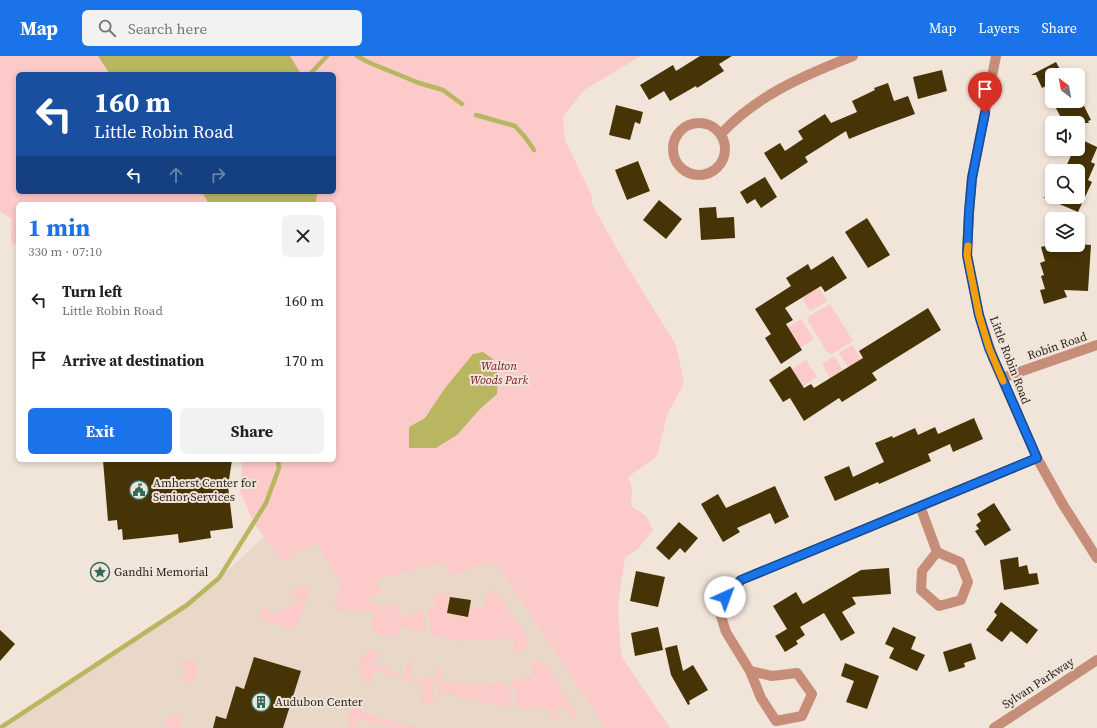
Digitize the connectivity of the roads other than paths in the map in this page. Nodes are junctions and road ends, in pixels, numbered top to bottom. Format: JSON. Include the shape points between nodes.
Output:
{"nodes":[{"id":1,"x":853,"y":56,"type":"edge"},
{"id":2,"x":996,"y":56,"type":"edge"},
{"id":3,"x":721,"y":134,"type":"junction"},
{"id":4,"x":1097,"y":346,"type":"edge"},
{"id":5,"x":1002,"y":378,"type":"junction"},
{"id":6,"x":1037,"y":458,"type":"junction"},
{"id":7,"x":920,"y":506,"type":"junction"},
{"id":8,"x":937,"y":552,"type":"junction"},
{"id":9,"x":1097,"y":558,"type":"edge"},
{"id":10,"x":1097,"y":660,"type":"edge"},
{"id":11,"x":750,"y":671,"type":"junction"},
{"id":12,"x":994,"y":728,"type":"edge"}],
"edges":[{"from":1,"to":3,"type":"street","via":[[820,69],[769,95],[745,111]]},
{"from":2,"to":5,"type":"street","name":"Little Robin Road","via":[[972,178],[967,255],[979,315]]},
{"from":3,"to":3,"type":"street","via":[[709,125],[701,123],[684,128],[674,141],[673,150],[679,166],[686,172],[702,176],[718,168],[726,153]]},
{"from":4,"to":5,"type":"street","name":"Robin Road"},
{"from":5,"to":6,"type":"street","name":"Little Robin Road"},
{"from":6,"to":7,"type":"street"},
{"from":6,"to":9,"type":"street","name":"Little Robin Road"},
{"from":7,"to":8,"type":"street"},
{"from":7,"to":11,"type":"street","via":[[741,580],[725,597],[720,613],[726,632]]},
{"from":8,"to":8,"type":"street","via":[[922,571],[921,590],[939,606],[961,600],[968,582],[960,562]]},
{"from":10,"to":12,"type":"street","name":"Sylvan Parkway"},
{"from":11,"to":11,"type":"street","via":[[761,698],[776,721],[802,716],[812,694],[797,672],[772,676]]}]}
